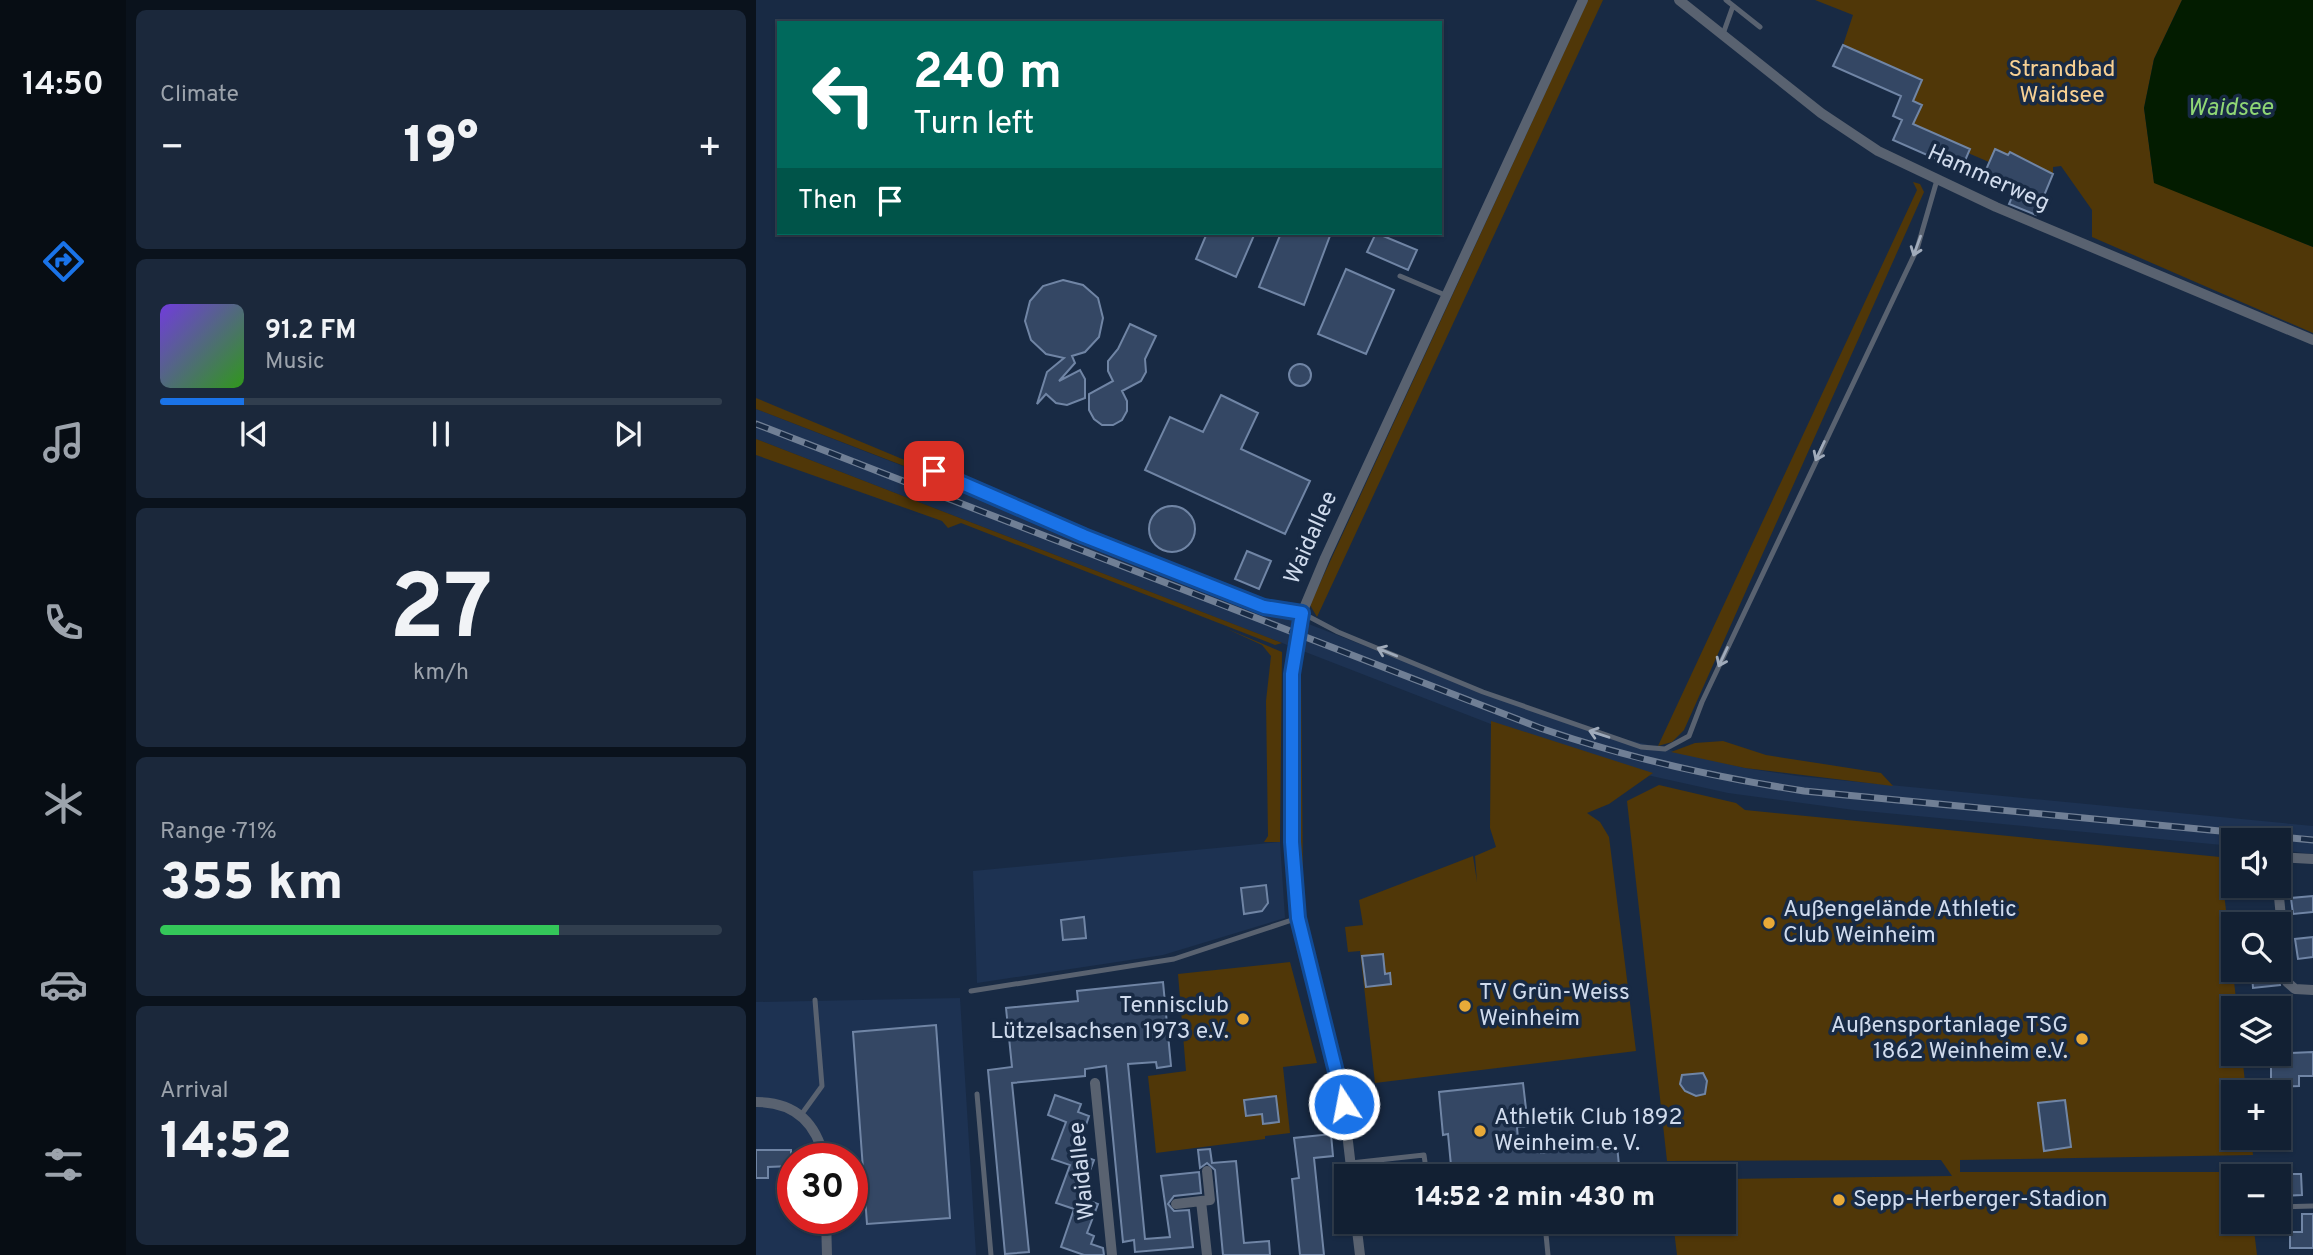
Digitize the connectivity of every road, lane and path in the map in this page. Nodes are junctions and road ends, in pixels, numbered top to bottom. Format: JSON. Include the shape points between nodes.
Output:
{"nodes":[{"id":1,"x":1583,"y":0,"type":"edge"},
{"id":2,"x":1679,"y":0,"type":"edge"},
{"id":3,"x":1726,"y":0,"type":"edge"},
{"id":4,"x":1734,"y":6,"type":"junction"},
{"id":5,"x":1760,"y":27,"type":"dead end"},
{"id":6,"x":1723,"y":34,"type":"junction"},
{"id":7,"x":1937,"y":180,"type":"junction"},
{"id":8,"x":1400,"y":276,"type":"dead end"},
{"id":9,"x":1446,"y":296,"type":"junction"},
{"id":10,"x":2313,"y":340,"type":"edge"},
{"id":11,"x":934,"y":471,"type":"dead end"},
{"id":12,"x":1302,"y":613,"type":"junction"},
{"id":13,"x":2291,"y":858,"type":"edge"},
{"id":14,"x":2313,"y":859,"type":"edge"},
{"id":15,"x":2279,"y":898,"type":"edge"},
{"id":16,"x":1298,"y":918,"type":"junction"},
{"id":17,"x":2313,"y":990,"type":"edge"},
{"id":18,"x":971,"y":991,"type":"dead end"},
{"id":19,"x":814,"y":1000,"type":"dead end"},
{"id":20,"x":1095,"y":1083,"type":"dead end"},
{"id":21,"x":977,"y":1094,"type":"dead end"},
{"id":22,"x":756,"y":1102,"type":"edge"},
{"id":23,"x":801,"y":1115,"type":"junction"},
{"id":24,"x":821,"y":1143,"type":"edge"},
{"id":25,"x":1351,"y":1163,"type":"joint"},
{"id":26,"x":1425,"y":1164,"type":"edge"},
{"id":27,"x":1207,"y":1171,"type":"dead end"},
{"id":28,"x":1201,"y":1201,"type":"junction"},
{"id":29,"x":1175,"y":1203,"type":"dead end"},
{"id":30,"x":2313,"y":1206,"type":"edge"},
{"id":31,"x":2291,"y":1207,"type":"edge"},
{"id":32,"x":826,"y":1234,"type":"edge"},
{"id":33,"x":1357,"y":1234,"type":"edge"},
{"id":34,"x":1546,"y":1234,"type":"edge"},
{"id":35,"x":827,"y":1255,"type":"edge"},
{"id":36,"x":991,"y":1255,"type":"edge"},
{"id":37,"x":1112,"y":1255,"type":"edge"},
{"id":38,"x":1207,"y":1255,"type":"edge"},
{"id":39,"x":1360,"y":1255,"type":"edge"},
{"id":40,"x":1548,"y":1255,"type":"edge"}],
"edges":[{"from":1,"to":9,"type":"street","name":"Waidallee"},
{"from":2,"to":6,"type":"street","name":"Hammerweg"},
{"from":3,"to":4,"type":"lane"},
{"from":4,"to":5,"type":"lane"},
{"from":4,"to":6,"type":"lane"},
{"from":6,"to":7,"type":"street","name":"Hammerweg","via":[[1821,113],[1878,151]]},
{"from":7,"to":10,"type":"street","name":"Hammerweg"},
{"from":7,"to":12,"type":"lane","one_way":true,"via":[[1916,249],[1689,736],[1679,743],[1665,749],[1641,747],[1572,725],[1338,632]]},
{"from":8,"to":9,"type":"lane"},
{"from":9,"to":12,"type":"street","name":"Waidallee"},
{"from":11,"to":12,"type":"lane","via":[[1264,607]]},
{"from":12,"to":16,"type":"street","name":"Waidallee","via":[[1292,687],[1292,842]]},
{"from":13,"to":14,"type":"street"},
{"from":15,"to":17,"type":"street","via":[[2287,982],[2295,989]]},
{"from":16,"to":18,"type":"lane","via":[[1174,959]]},
{"from":16,"to":25,"type":"street","name":"Waidallee","via":[[1342,1090]]},
{"from":19,"to":23,"type":"lane","via":[[822,1086]]},
{"from":20,"to":37,"type":"street","name":"Waidallee"},
{"from":21,"to":36,"type":"lane"},
{"from":22,"to":23,"type":"street","via":[[779,1104]]},
{"from":23,"to":24,"type":"street"},
{"from":25,"to":26,"type":"lane","via":[[1424,1155]]},
{"from":27,"to":28,"type":"street","via":[[1210,1200]]},
{"from":28,"to":29,"type":"street"},
{"from":28,"to":38,"type":"street"},
{"from":30,"to":31,"type":"lane"},
{"from":32,"to":35,"type":"street"},
{"from":33,"to":39,"type":"street"},
{"from":34,"to":40,"type":"lane"}]}
